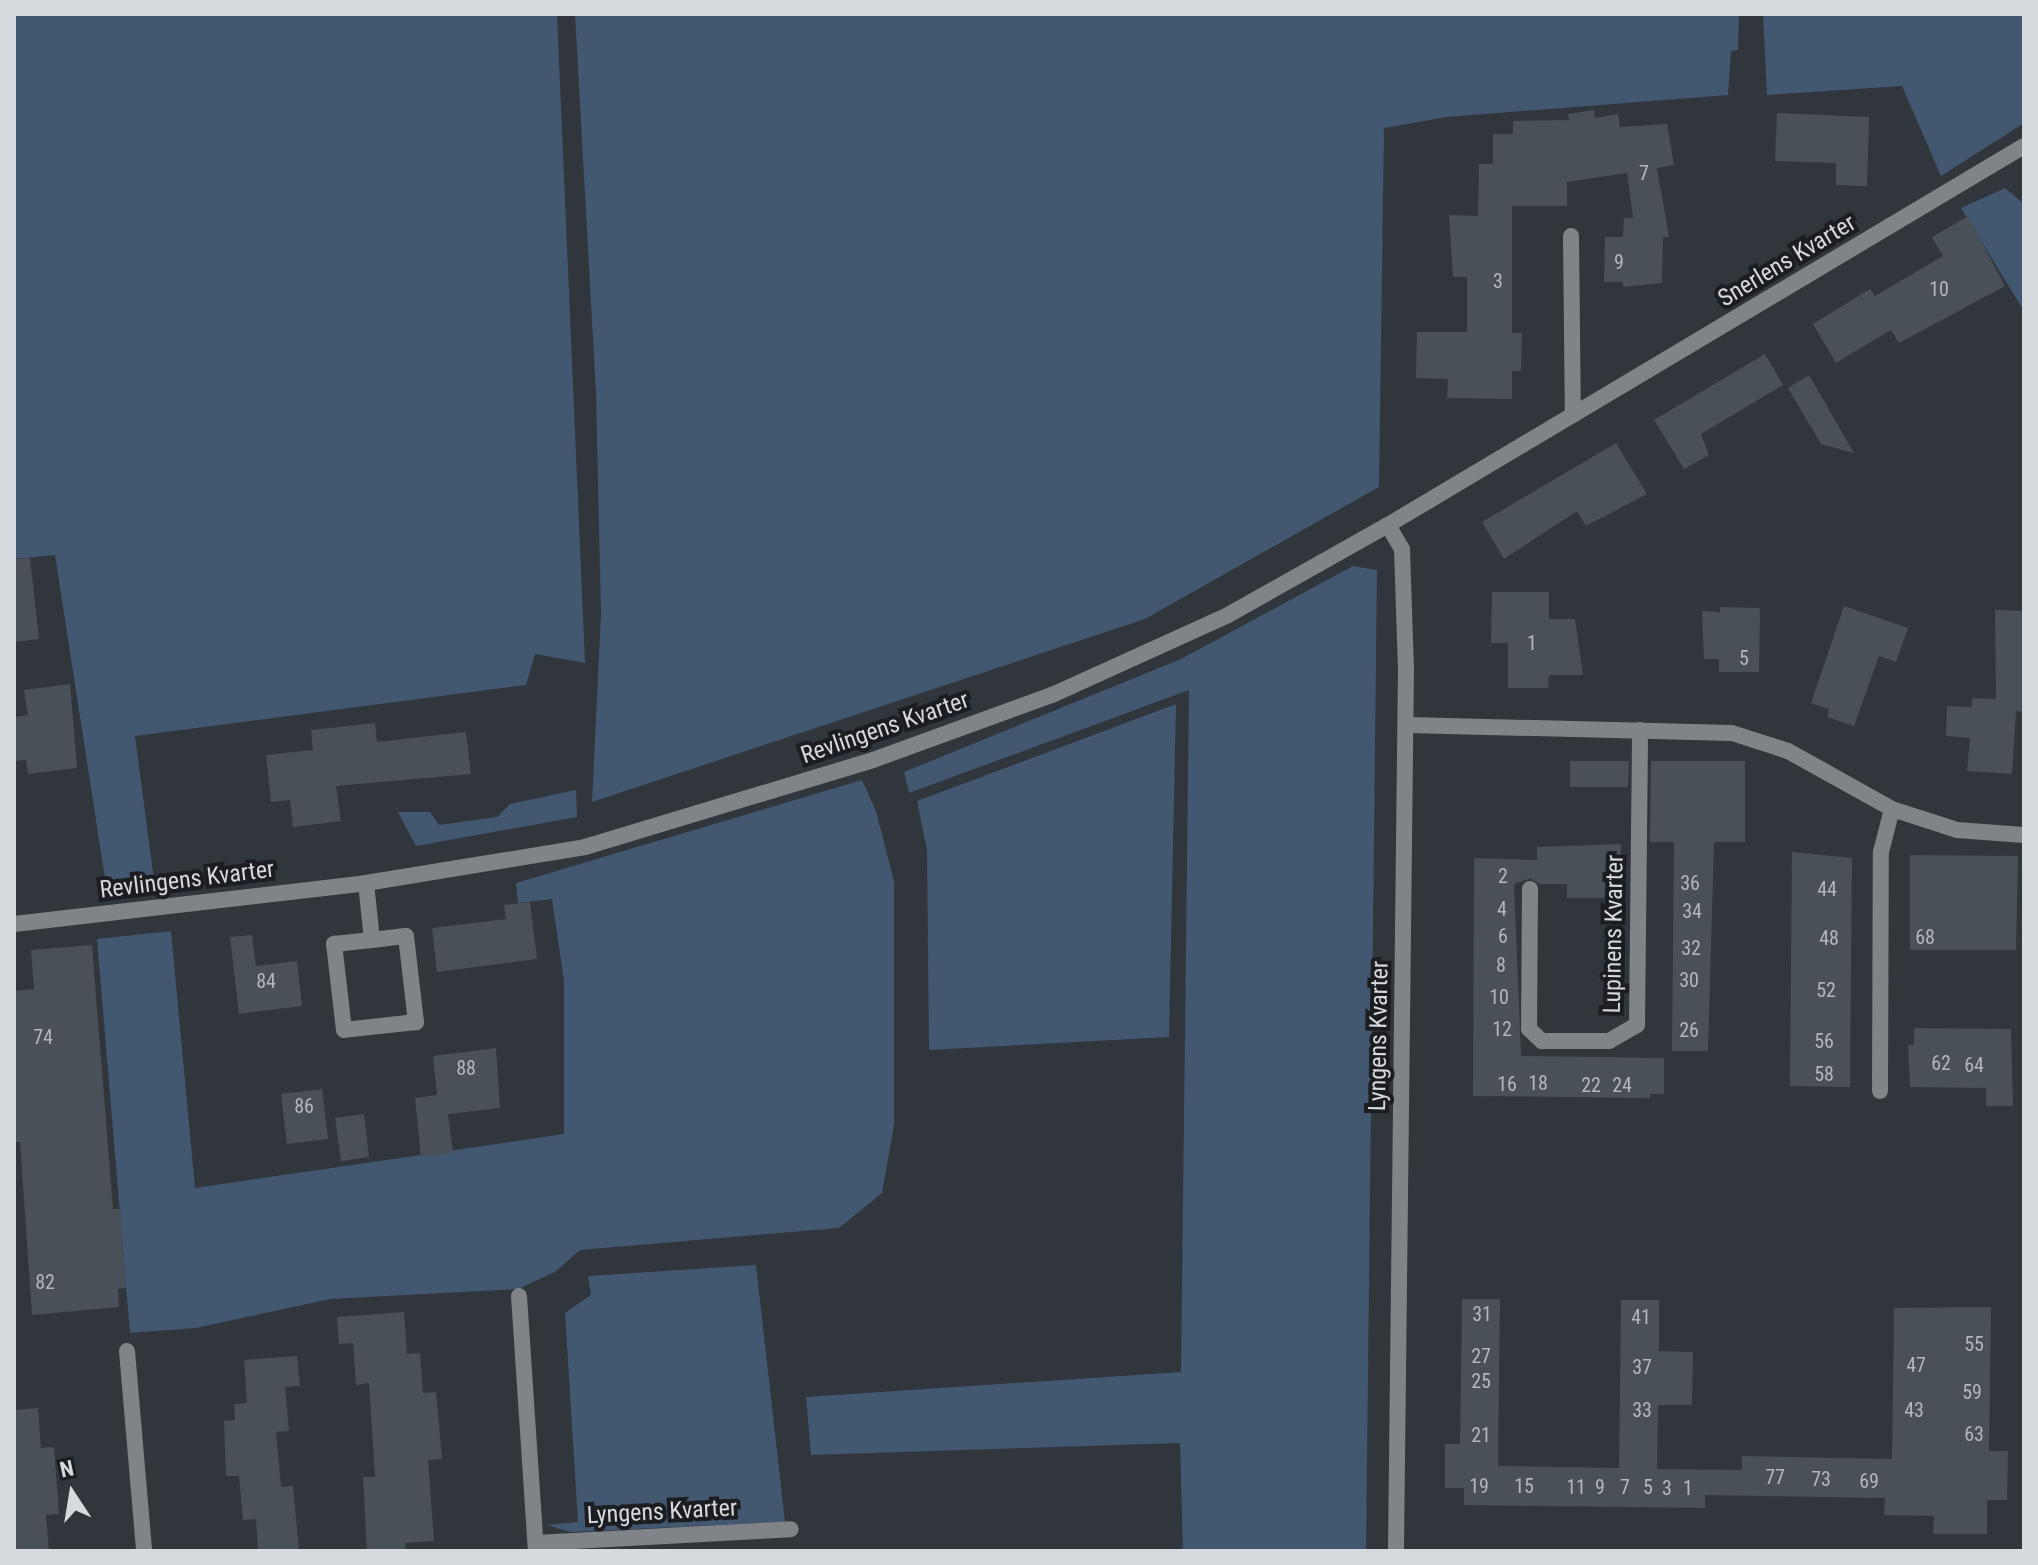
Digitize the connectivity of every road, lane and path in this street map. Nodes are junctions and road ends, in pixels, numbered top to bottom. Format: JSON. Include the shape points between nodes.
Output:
{"nodes":[{"id":1,"x":2024,"y":146,"type":"edge"},
{"id":2,"x":1571,"y":236,"type":"dead end"},
{"id":3,"x":1573,"y":415,"type":"junction"},
{"id":4,"x":1388,"y":525,"type":"junction"},
{"id":5,"x":1407,"y":725,"type":"junction"},
{"id":6,"x":1640,"y":730,"type":"junction"},
{"id":7,"x":1892,"y":809,"type":"junction"},
{"id":8,"x":2024,"y":835,"type":"edge"},
{"id":9,"x":366,"y":883,"type":"junction"},
{"id":10,"x":1530,"y":889,"type":"dead end"},
{"id":11,"x":14,"y":924,"type":"edge"},
{"id":12,"x":372,"y":940,"type":"junction"},
{"id":13,"x":1880,"y":1091,"type":"dead end"},
{"id":14,"x":519,"y":1296,"type":"dead end"},
{"id":15,"x":127,"y":1351,"type":"dead end"},
{"id":16,"x":791,"y":1529,"type":"dead end"},
{"id":17,"x":536,"y":1547,"type":"edge"},
{"id":18,"x":144,"y":1551,"type":"edge"},
{"id":19,"x":1396,"y":1551,"type":"edge"}],
"edges":[{"from":1,"to":3,"type":"street","name":"Snerlens Kvarter"},
{"from":2,"to":3,"type":"street"},
{"from":3,"to":4,"type":"street","name":"Snerlens Kvarter"},
{"from":4,"to":5,"type":"street","name":"Lyngens Kvarter","via":[[1402,549]]},
{"from":4,"to":9,"type":"street","name":"Revlingens Kvarter","via":[[1228,615],[1159,647],[1052,695],[873,760],[585,847]]},
{"from":5,"to":6,"type":"street"},
{"from":5,"to":19,"type":"street","name":"Lyngens Kvarter"},
{"from":6,"to":7,"type":"street","via":[[1732,733],[1788,751]]},
{"from":6,"to":10,"type":"street","name":"Lupinens Kvarter","via":[[1637,1025],[1609,1041],[1542,1041],[1529,1029]]},
{"from":7,"to":8,"type":"street","via":[[1957,830]]},
{"from":7,"to":13,"type":"street","via":[[1881,852]]},
{"from":9,"to":11,"type":"street","name":"Revlingens Kvarter"},
{"from":9,"to":12,"type":"street"},
{"from":12,"to":12,"type":"street","via":[[406,936],[416,1022],[344,1030],[334,944]]},
{"from":14,"to":17,"type":"street","name":"Lyngens Kvarter"},
{"from":15,"to":18,"type":"street"},
{"from":16,"to":17,"type":"street","name":"Lyngens Kvarter"}]}
